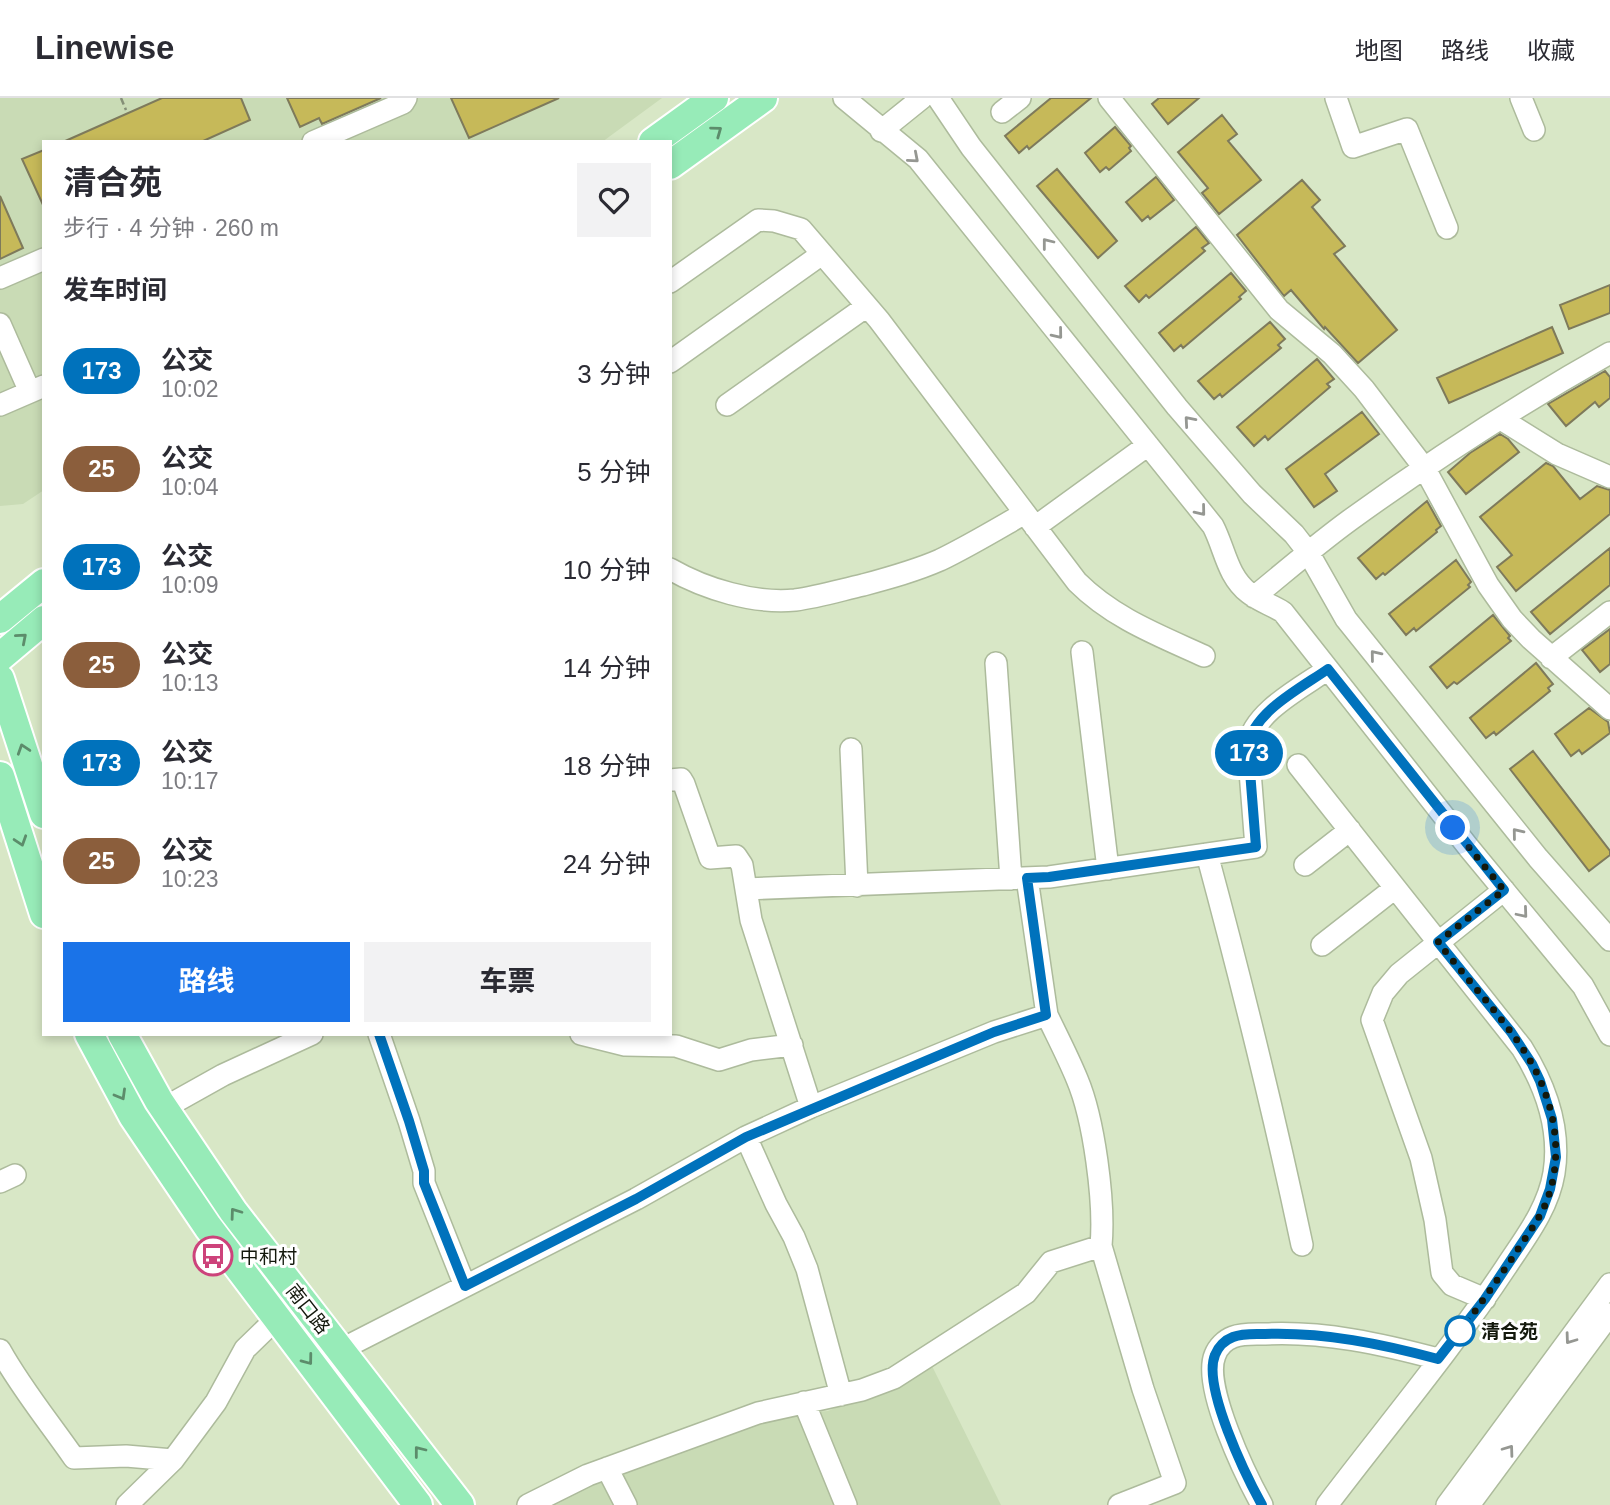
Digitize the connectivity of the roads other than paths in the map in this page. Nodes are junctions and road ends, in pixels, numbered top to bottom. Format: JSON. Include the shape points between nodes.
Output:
{"nodes":[{"id":1,"x":406,"y":98,"type":"edge"},
{"id":2,"x":714,"y":98,"type":"edge"},
{"id":3,"x":763,"y":98,"type":"edge"},
{"id":4,"x":844,"y":98,"type":"edge"},
{"id":5,"x":922,"y":98,"type":"edge"},
{"id":6,"x":938,"y":98,"type":"edge"},
{"id":7,"x":1020,"y":98,"type":"edge"},
{"id":8,"x":1109,"y":98,"type":"edge"},
{"id":9,"x":1336,"y":98,"type":"edge"},
{"id":10,"x":1521,"y":98,"type":"edge"},
{"id":11,"x":1002,"y":112,"type":"dead end"},
{"id":12,"x":1534,"y":130,"type":"dead end"},
{"id":13,"x":881,"y":131,"type":"junction"},
{"id":14,"x":350,"y":134,"type":"edge"},
{"id":15,"x":322,"y":140,"type":"edge"},
{"id":16,"x":656,"y":140,"type":"edge"},
{"id":17,"x":672,"y":164,"type":"edge"},
{"id":18,"x":1447,"y":228,"type":"dead end"},
{"id":19,"x":822,"y":254,"type":"junction"},
{"id":20,"x":42,"y":260,"type":"edge"},
{"id":21,"x":0,"y":278,"type":"edge"},
{"id":22,"x":672,"y":281,"type":"edge"},
{"id":23,"x":867,"y":306,"type":"junction"},
{"id":24,"x":0,"y":324,"type":"edge"},
{"id":25,"x":1610,"y":353,"type":"edge"},
{"id":26,"x":672,"y":361,"type":"edge"},
{"id":27,"x":37,"y":389,"type":"edge"},
{"id":28,"x":0,"y":405,"type":"edge"},
{"id":29,"x":727,"y":405,"type":"dead end"},
{"id":30,"x":1501,"y":419,"type":"junction"},
{"id":31,"x":1148,"y":445,"type":"junction"},
{"id":32,"x":1425,"y":469,"type":"junction"},
{"id":33,"x":1610,"y":477,"type":"edge"},
{"id":34,"x":1030,"y":520,"type":"junction"},
{"id":35,"x":1309,"y":553,"type":"junction"},
{"id":36,"x":672,"y":570,"type":"edge"},
{"id":37,"x":42,"y":585,"type":"edge"},
{"id":38,"x":1254,"y":597,"type":"junction"},
{"id":39,"x":1610,"y":612,"type":"edge"},
{"id":40,"x":0,"y":619,"type":"edge"},
{"id":41,"x":42,"y":622,"type":"edge"},
{"id":42,"x":1082,"y":652,"type":"dead end"},
{"id":43,"x":1204,"y":656,"type":"dead end"},
{"id":44,"x":0,"y":657,"type":"edge"},
{"id":45,"x":1551,"y":658,"type":"junction"},
{"id":46,"x":996,"y":663,"type":"dead end"},
{"id":47,"x":1328,"y":669,"type":"junction"},
{"id":48,"x":0,"y":679,"type":"edge"},
{"id":49,"x":1610,"y":709,"type":"edge"},
{"id":50,"x":851,"y":749,"type":"dead end"},
{"id":51,"x":1298,"y":765,"type":"dead end"},
{"id":52,"x":0,"y":776,"type":"edge"},
{"id":53,"x":672,"y":780,"type":"edge"},
{"id":54,"x":42,"y":808,"type":"edge"},
{"id":55,"x":1350,"y":830,"type":"junction"},
{"id":56,"x":1207,"y":854,"type":"junction"},
{"id":57,"x":1305,"y":865,"type":"dead end"},
{"id":58,"x":1108,"y":869,"type":"junction"},
{"id":59,"x":1019,"y":879,"type":"junction"},
{"id":60,"x":857,"y":886,"type":"junction"},
{"id":61,"x":1395,"y":888,"type":"junction"},
{"id":62,"x":746,"y":890,"type":"junction"},
{"id":63,"x":1504,"y":890,"type":"junction"},
{"id":64,"x":42,"y":908,"type":"edge"},
{"id":65,"x":1610,"y":940,"type":"edge"},
{"id":66,"x":1438,"y":942,"type":"junction"},
{"id":67,"x":1322,"y":945,"type":"dead end"},
{"id":68,"x":1046,"y":1015,"type":"junction"},
{"id":69,"x":1610,"y":1035,"type":"edge"},
{"id":70,"x":90,"y":1036,"type":"edge"},
{"id":71,"x":123,"y":1036,"type":"edge"},
{"id":72,"x":308,"y":1036,"type":"edge"},
{"id":73,"x":380,"y":1036,"type":"edge"},
{"id":74,"x":589,"y":1036,"type":"edge"},
{"id":75,"x":792,"y":1045,"type":"junction"},
{"id":76,"x":811,"y":1107,"type":"junction"},
{"id":77,"x":164,"y":1108,"type":"junction"},
{"id":78,"x":746,"y":1137,"type":"junction"},
{"id":79,"x":1302,"y":1245,"type":"dead end"},
{"id":80,"x":1101,"y":1246,"type":"junction"},
{"id":81,"x":1610,"y":1284,"type":"edge"},
{"id":82,"x":465,"y":1286,"type":"junction"},
{"id":83,"x":1485,"y":1299,"type":"junction"},
{"id":84,"x":1610,"y":1314,"type":"edge"},
{"id":85,"x":276,"y":1319,"type":"junction"},
{"id":86,"x":0,"y":1350,"type":"edge"},
{"id":87,"x":340,"y":1350,"type":"junction"},
{"id":88,"x":1438,"y":1359,"type":"junction"},
{"id":89,"x":841,"y":1395,"type":"junction"},
{"id":90,"x":804,"y":1402,"type":"junction"},
{"id":91,"x":173,"y":1460,"type":"junction"},
{"id":92,"x":607,"y":1468,"type":"junction"},
{"id":93,"x":127,"y":1505,"type":"edge"},
{"id":94,"x":418,"y":1505,"type":"edge"},
{"id":95,"x":460,"y":1505,"type":"edge"},
{"id":96,"x":528,"y":1505,"type":"edge"},
{"id":97,"x":626,"y":1505,"type":"edge"},
{"id":98,"x":846,"y":1505,"type":"edge"},
{"id":99,"x":1119,"y":1505,"type":"edge"},
{"id":100,"x":1262,"y":1505,"type":"edge"},
{"id":101,"x":1327,"y":1505,"type":"edge"},
{"id":102,"x":1447,"y":1505,"type":"edge"},
{"id":103,"x":1469,"y":1505,"type":"edge"}],
"edges":[{"from":1,"to":14,"type":"street"},
{"from":2,"to":16,"type":"main road"},
{"from":17,"to":3,"type":"main road","one_way":true},
{"from":4,"to":13,"type":"street"},
{"from":5,"to":13,"type":"street"},
{"from":35,"to":6,"type":"street","one_way":true,"via":[[1177,407],[971,147]]},
{"from":7,"to":11,"type":"street"},
{"from":8,"to":32,"type":"street","via":[[1279,310],[1347,370]]},
{"from":9,"to":18,"type":"street","via":[[1353,147],[1407,129]]},
{"from":10,"to":12,"type":"street"},
{"from":13,"to":31,"type":"street","one_way":true,"via":[[918,159]]},
{"from":14,"to":15,"type":"street"},
{"from":19,"to":22,"type":"street","via":[[800,229],[758,220]]},
{"from":19,"to":23,"type":"street"},
{"from":19,"to":26,"type":"street"},
{"from":20,"to":21,"type":"street"},
{"from":23,"to":29,"type":"street"},
{"from":23,"to":34,"type":"street"},
{"from":24,"to":27,"type":"street"},
{"from":25,"to":30,"type":"street"},
{"from":27,"to":28,"type":"street"},
{"from":30,"to":32,"type":"street"},
{"from":30,"to":33,"type":"street","via":[[1557,454]]},
{"from":31,"to":34,"type":"street"},
{"from":31,"to":38,"type":"street","one_way":true,"via":[[1213,526],[1232,574]]},
{"from":32,"to":35,"type":"street"},
{"from":32,"to":45,"type":"street","via":[[1499,602]]},
{"from":34,"to":36,"type":"street","via":[[914,570],[792,600],[724,591]]},
{"from":34,"to":43,"type":"street","via":[[1077,582],[1099,602],[1129,622]]},
{"from":35,"to":38,"type":"street"},
{"from":65,"to":35,"type":"street","one_way":true,"via":[[1538,858],[1346,618]]},
{"from":37,"to":40,"type":"main road"},
{"from":38,"to":47,"type":"street","via":[[1283,612]]},
{"from":39,"to":45,"type":"street"},
{"from":44,"to":41,"type":"main road","one_way":true},
{"from":42,"to":58,"type":"street"},
{"from":45,"to":49,"type":"street"},
{"from":46,"to":59,"type":"street"},
{"from":47,"to":56,"type":"street","via":[[1262,716],[1252,730],[1248,746],[1256,847]]},
{"from":47,"to":63,"type":"street"},
{"from":54,"to":48,"type":"main road","one_way":true},
{"from":50,"to":60,"type":"street"},
{"from":51,"to":55,"type":"street"},
{"from":52,"to":64,"type":"main road","one_way":true},
{"from":53,"to":62,"type":"street","via":[[681,779],[684,784],[710,858],[736,856]]},
{"from":55,"to":57,"type":"street"},
{"from":55,"to":61,"type":"street"},
{"from":56,"to":58,"type":"street"},
{"from":56,"to":79,"type":"street"},
{"from":58,"to":59,"type":"street"},
{"from":59,"to":60,"type":"street"},
{"from":59,"to":68,"type":"street"},
{"from":60,"to":62,"type":"street"},
{"from":61,"to":66,"type":"street"},
{"from":61,"to":67,"type":"street"},
{"from":62,"to":75,"type":"street","via":[[751,920]]},
{"from":63,"to":66,"type":"street"},
{"from":63,"to":69,"type":"street","one_way":true,"via":[[1583,986]]},
{"from":66,"to":83,"type":"street","via":[[1522,1048],[1544,1090],[1556,1140],[1554,1175],[1546,1203]]},
{"from":66,"to":83,"type":"street","via":[[1391,983],[1372,1020],[1421,1158],[1443,1273],[1452,1285]]},
{"from":68,"to":76,"type":"street"},
{"from":68,"to":80,"type":"street","via":[[1078,1081],[1088,1121]]},
{"from":70,"to":85,"type":"main road","name":"南口路","one_way":true,"via":[[133,1116]]},
{"from":71,"to":77,"type":"main road","name":"南口路"},
{"from":72,"to":77,"type":"street"},
{"from":73,"to":82,"type":"street","via":[[409,1121],[424,1183]]},
{"from":74,"to":75,"type":"street","via":[[625,1045],[676,1046],[719,1060]]},
{"from":75,"to":76,"type":"street"},
{"from":76,"to":78,"type":"street"},
{"from":87,"to":77,"type":"main road","name":"南口路","one_way":true,"via":[[233,1210]]},
{"from":78,"to":82,"type":"street"},
{"from":78,"to":89,"type":"street","via":[[807,1269]]},
{"from":80,"to":89,"type":"street","via":[[1051,1262],[1026,1293],[894,1378]]},
{"from":80,"to":99,"type":"street","via":[[1175,1483]]},
{"from":81,"to":102,"type":"street","one_way":true},
{"from":82,"to":87,"type":"street"},
{"from":83,"to":88,"type":"street"},
{"from":103,"to":84,"type":"street","one_way":true},
{"from":85,"to":91,"type":"street","via":[[245,1349],[216,1402]]},
{"from":85,"to":94,"type":"main road","name":"南口路","one_way":true},
{"from":86,"to":91,"type":"street","via":[[19,1384],[74,1458]]},
{"from":95,"to":87,"type":"main road","name":"南口路","one_way":true},
{"from":88,"to":100,"type":"street","via":[[1315,1335],[1242,1334],[1226,1340],[1213,1362],[1220,1407]]},
{"from":88,"to":101,"type":"street"},
{"from":89,"to":90,"type":"street"},
{"from":90,"to":92,"type":"street","via":[[758,1413]]},
{"from":90,"to":98,"type":"street"},
{"from":91,"to":93,"type":"street"},
{"from":92,"to":96,"type":"street"},
{"from":92,"to":97,"type":"street"}]}
